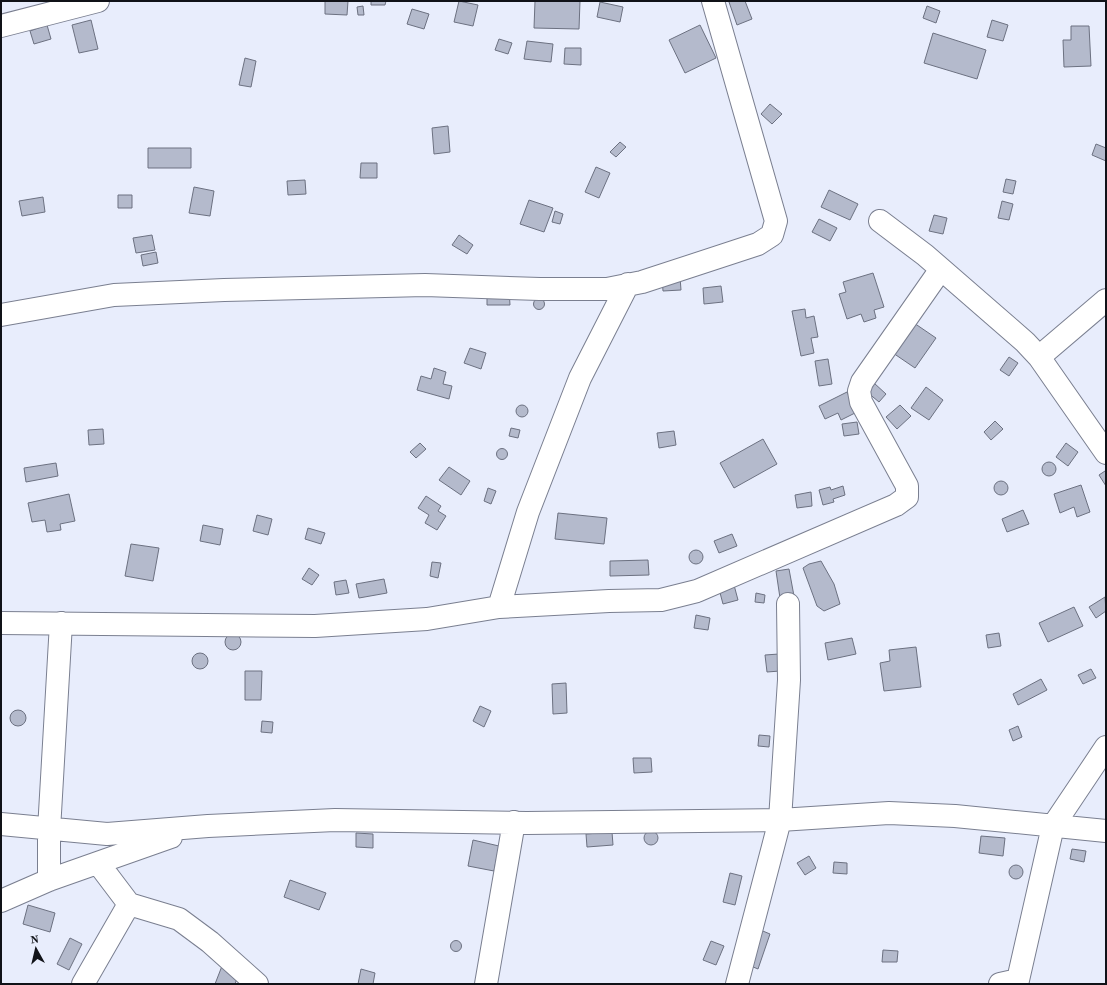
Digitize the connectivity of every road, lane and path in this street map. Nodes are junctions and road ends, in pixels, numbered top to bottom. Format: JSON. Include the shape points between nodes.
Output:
{"nodes":[{"id":1,"x":98,"y":1,"type":"edge"},
{"id":2,"x":713,"y":1,"type":"edge"},
{"id":3,"x":1,"y":26,"type":"edge"},
{"id":4,"x":880,"y":222,"type":"dead end"},
{"id":5,"x":941,"y":269,"type":"junction"},
{"id":6,"x":628,"y":284,"type":"junction"},
{"id":7,"x":1106,"y":300,"type":"edge"},
{"id":8,"x":1,"y":315,"type":"edge"},
{"id":9,"x":1038,"y":357,"type":"junction"},
{"id":10,"x":1106,"y":453,"type":"edge"},
{"id":11,"x":788,"y":604,"type":"dead end"},
{"id":12,"x":499,"y":607,"type":"junction"},
{"id":13,"x":1,"y":623,"type":"edge"},
{"id":14,"x":61,"y":624,"type":"junction"},
{"id":15,"x":1106,"y":747,"type":"edge"},
{"id":16,"x":780,"y":820,"type":"junction"},
{"id":17,"x":514,"y":822,"type":"junction"},
{"id":18,"x":1,"y":824,"type":"edge"},
{"id":19,"x":1053,"y":826,"type":"junction"},
{"id":20,"x":197,"y":828,"type":"junction"},
{"id":21,"x":49,"y":830,"type":"junction"},
{"id":22,"x":1106,"y":831,"type":"edge"},
{"id":23,"x":98,"y":863,"type":"junction"},
{"id":24,"x":49,"y":880,"type":"junction"},
{"id":25,"x":1,"y":901,"type":"edge"},
{"id":26,"x":129,"y":904,"type":"junction"},
{"id":27,"x":1017,"y":982,"type":"edge"},
{"id":28,"x":260,"y":983,"type":"edge"},
{"id":29,"x":83,"y":984,"type":"edge"},
{"id":30,"x":486,"y":984,"type":"edge"},
{"id":31,"x":737,"y":984,"type":"edge"}],
"edges":[{"from":1,"to":3,"type":"street"},
{"from":2,"to":6,"type":"street","via":[[776,221],[772,235],[758,244]]},
{"from":4,"to":5,"type":"street"},
{"from":5,"to":9,"type":"street","via":[[1025,342]]},
{"from":5,"to":12,"type":"street","via":[[862,382],[859,391],[861,402],[907,486],[907,496],[896,505],[697,591],[668,599]]},
{"from":6,"to":8,"type":"street","via":[[607,289],[425,285],[130,294]]},
{"from":6,"to":12,"type":"street","via":[[580,378],[528,512]]},
{"from":7,"to":9,"type":"street"},
{"from":9,"to":10,"type":"street"},
{"from":11,"to":16,"type":"street","via":[[789,680]]},
{"from":12,"to":14,"type":"street","via":[[427,619],[315,626]]},
{"from":13,"to":14,"type":"street"},
{"from":14,"to":21,"type":"street"},
{"from":15,"to":19,"type":"street"},
{"from":16,"to":17,"type":"street"},
{"from":16,"to":19,"type":"street","via":[[889,813],[956,816]]},
{"from":16,"to":31,"type":"street"},
{"from":17,"to":20,"type":"street","via":[[335,820]]},
{"from":17,"to":30,"type":"street"},
{"from":18,"to":21,"type":"street"},
{"from":19,"to":22,"type":"street"},
{"from":19,"to":27,"type":"street"},
{"from":20,"to":21,"type":"street","via":[[107,834]]},
{"from":20,"to":23,"type":"street"},
{"from":21,"to":24,"type":"street"},
{"from":23,"to":24,"type":"street"},
{"from":23,"to":26,"type":"street"},
{"from":24,"to":25,"type":"street"},
{"from":26,"to":28,"type":"street","via":[[179,919]]},
{"from":26,"to":29,"type":"street"}]}
